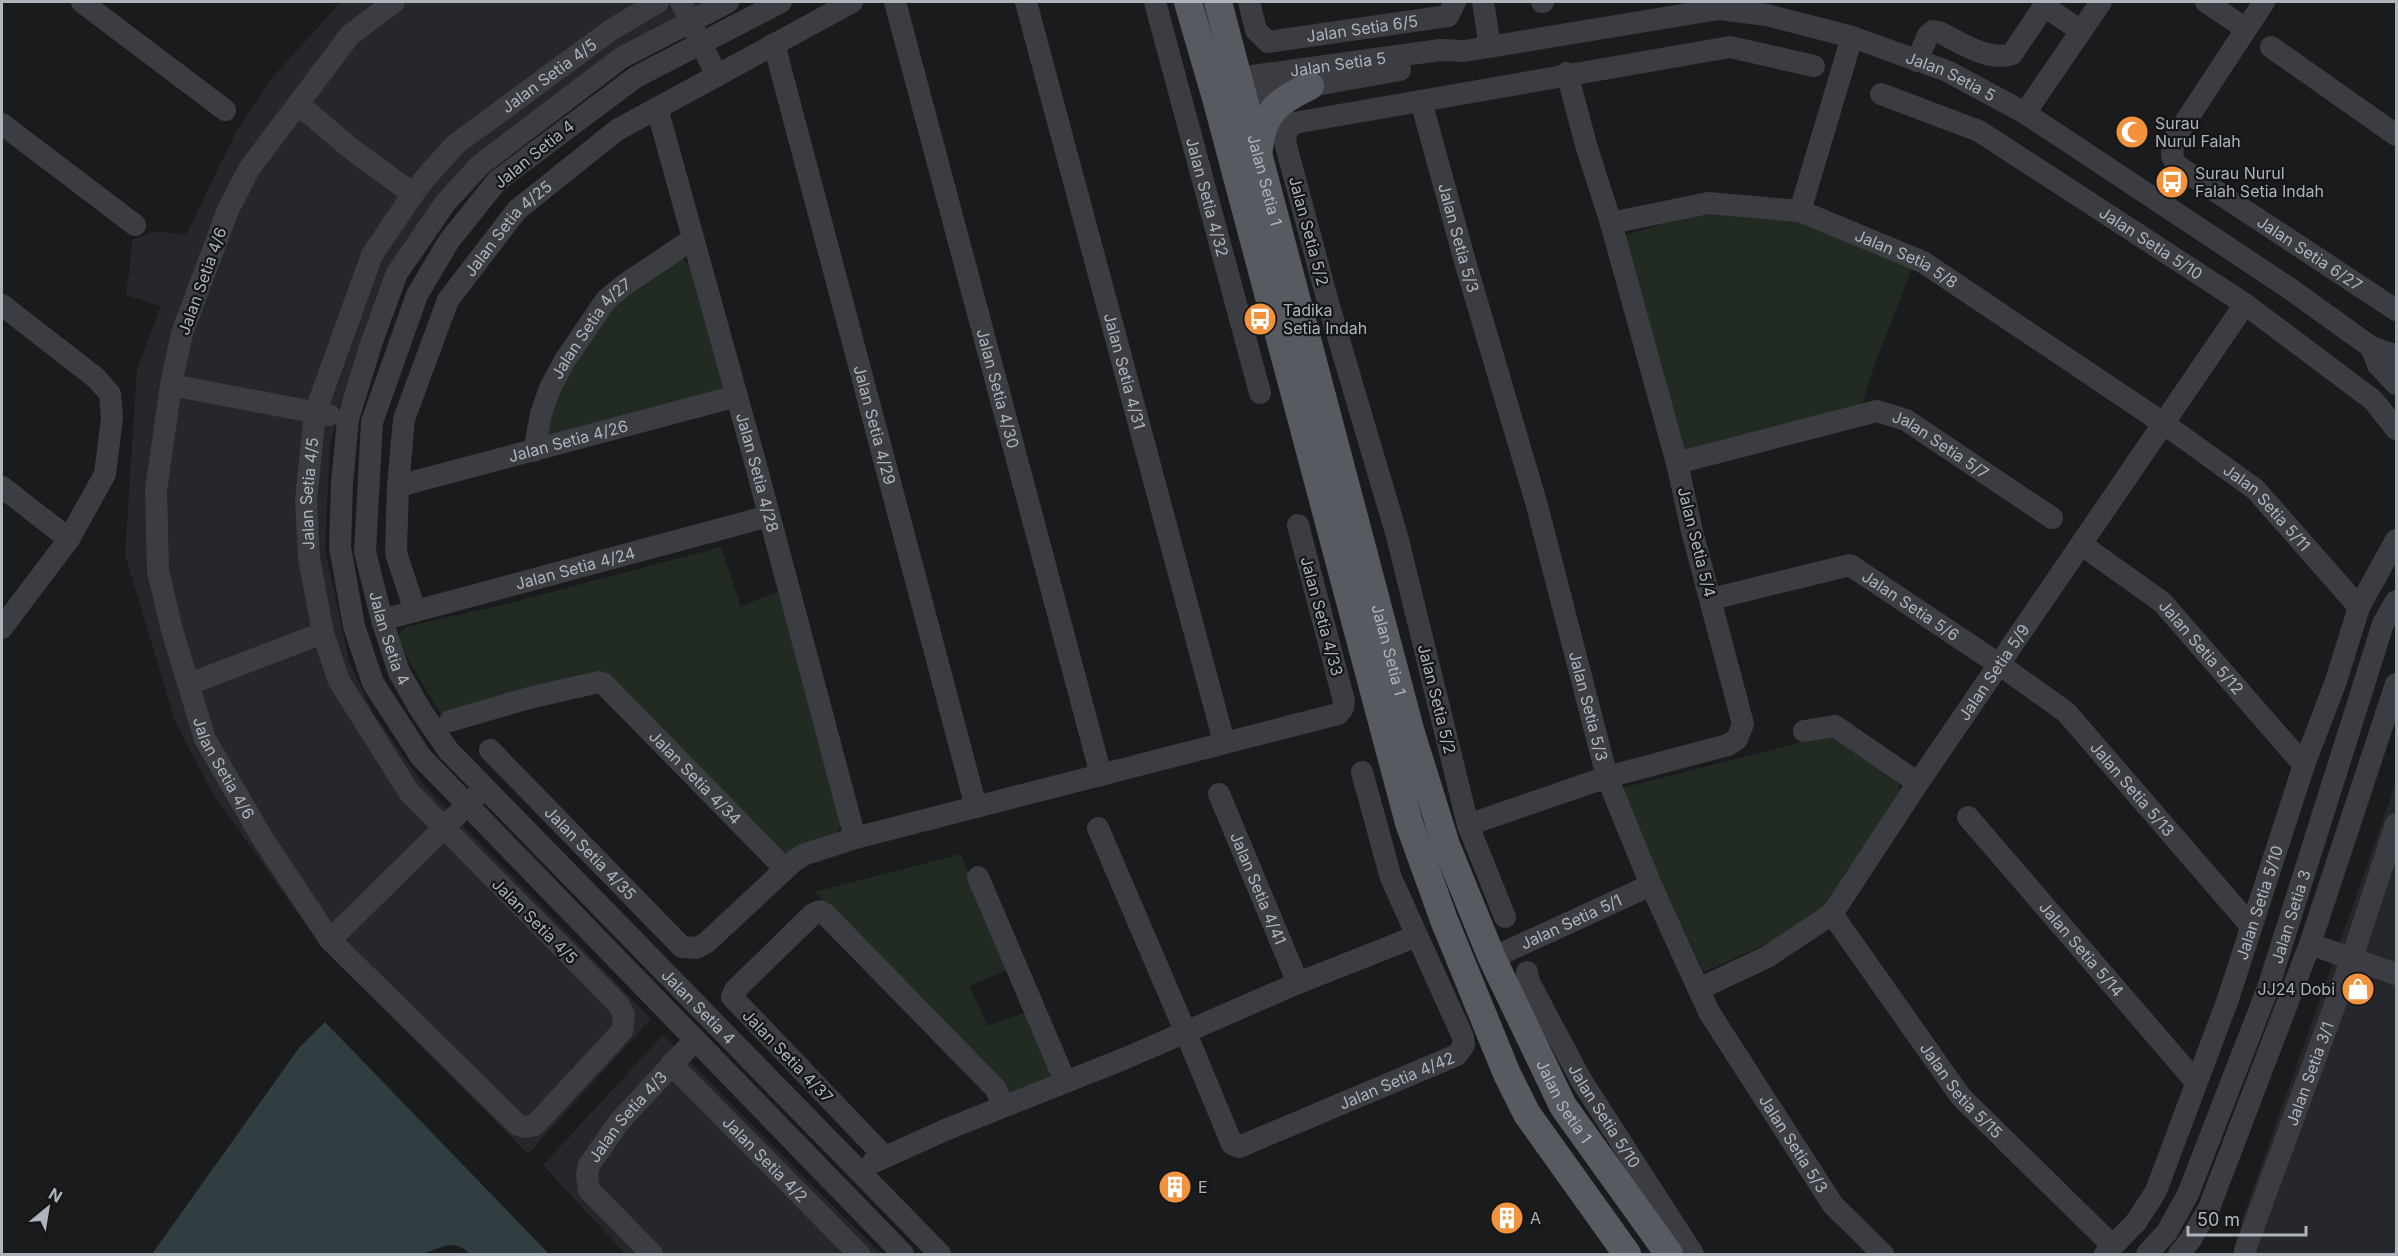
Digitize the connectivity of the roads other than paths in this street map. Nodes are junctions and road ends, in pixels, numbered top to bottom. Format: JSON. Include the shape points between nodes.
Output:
{"nodes":[{"id":1,"x":82,"y":2,"type":"edge"},
{"id":2,"x":394,"y":2,"type":"edge"},
{"id":3,"x":658,"y":2,"type":"edge"},
{"id":4,"x":728,"y":2,"type":"edge"},
{"id":5,"x":781,"y":2,"type":"edge"},
{"id":6,"x":852,"y":2,"type":"edge"},
{"id":7,"x":895,"y":2,"type":"edge"},
{"id":8,"x":1026,"y":2,"type":"edge"},
{"id":9,"x":1155,"y":2,"type":"edge"},
{"id":10,"x":1218,"y":2,"type":"edge"},
{"id":11,"x":1249,"y":2,"type":"edge"},
{"id":12,"x":1455,"y":2,"type":"edge"},
{"id":13,"x":1483,"y":2,"type":"edge"},
{"id":14,"x":2101,"y":2,"type":"edge"},
{"id":15,"x":2206,"y":2,"type":"edge"},
{"id":16,"x":2264,"y":2,"type":"edge"},
{"id":17,"x":1188,"y":3,"type":"edge"},
{"id":18,"x":2046,"y":4,"type":"edge"},
{"id":19,"x":686,"y":11,"type":"edge"},
{"id":20,"x":2246,"y":29,"type":"junction"},
{"id":21,"x":2081,"y":31,"type":"junction"},
{"id":22,"x":1852,"y":37,"type":"junction"},
{"id":23,"x":702,"y":42,"type":"junction"},
{"id":24,"x":774,"y":44,"type":"junction"},
{"id":25,"x":1490,"y":47,"type":"junction"},
{"id":26,"x":2271,"y":47,"type":"dead end"},
{"id":27,"x":1464,"y":51,"type":"junction"},
{"id":28,"x":1917,"y":61,"type":"junction"},
{"id":29,"x":1814,"y":66,"type":"dead end"},
{"id":30,"x":1567,"y":73,"type":"junction"},
{"id":31,"x":717,"y":76,"type":"junction"},
{"id":32,"x":1310,"y":86,"type":"junction"},
{"id":33,"x":1227,"y":88,"type":"junction"},
{"id":34,"x":1881,"y":94,"type":"dead end"},
{"id":35,"x":1421,"y":101,"type":"junction"},
{"id":36,"x":298,"y":104,"type":"junction"},
{"id":37,"x":657,"y":108,"type":"junction"},
{"id":38,"x":225,"y":110,"type":"dead end"},
{"id":39,"x":2025,"y":113,"type":"junction"},
{"id":40,"x":2,"y":124,"type":"edge"},
{"id":41,"x":2397,"y":135,"type":"edge"},
{"id":42,"x":1259,"y":154,"type":"junction"},
{"id":43,"x":413,"y":194,"type":"junction"},
{"id":44,"x":1800,"y":211,"type":"junction"},
{"id":45,"x":1611,"y":223,"type":"junction"},
{"id":46,"x":135,"y":225,"type":"dead end"},
{"id":47,"x":693,"y":239,"type":"junction"},
{"id":48,"x":2,"y":304,"type":"edge"},
{"id":49,"x":2245,"y":304,"type":"junction"},
{"id":50,"x":2397,"y":310,"type":"edge"},
{"id":51,"x":2371,"y":347,"type":"junction"},
{"id":52,"x":2397,"y":358,"type":"edge"},
{"id":53,"x":2397,"y":384,"type":"edge"},
{"id":54,"x":171,"y":386,"type":"junction"},
{"id":55,"x":1260,"y":393,"type":"dead end"},
{"id":56,"x":737,"y":396,"type":"junction"},
{"id":57,"x":315,"y":413,"type":"junction"},
{"id":58,"x":348,"y":419,"type":"junction"},
{"id":59,"x":372,"y":422,"type":"junction"},
{"id":60,"x":2163,"y":423,"type":"junction"},
{"id":61,"x":2397,"y":429,"type":"edge"},
{"id":62,"x":534,"y":451,"type":"junction"},
{"id":63,"x":1677,"y":463,"type":"junction"},
{"id":64,"x":398,"y":486,"type":"junction"},
{"id":65,"x":2,"y":487,"type":"edge"},
{"id":66,"x":769,"y":516,"type":"junction"},
{"id":67,"x":2052,"y":518,"type":"dead end"},
{"id":68,"x":1298,"y":525,"type":"dead end"},
{"id":69,"x":69,"y":539,"type":"junction"},
{"id":70,"x":2397,"y":540,"type":"edge"},
{"id":71,"x":2082,"y":545,"type":"junction"},
{"id":72,"x":1711,"y":599,"type":"junction"},
{"id":73,"x":2397,"y":601,"type":"edge"},
{"id":74,"x":2359,"y":607,"type":"junction"},
{"id":75,"x":415,"y":611,"type":"junction"},
{"id":76,"x":382,"y":620,"type":"junction"},
{"id":77,"x":2,"y":628,"type":"edge"},
{"id":78,"x":323,"y":633,"type":"junction"},
{"id":79,"x":2000,"y":665,"type":"junction"},
{"id":80,"x":189,"y":684,"type":"junction"},
{"id":81,"x":2397,"y":684,"type":"edge"},
{"id":82,"x":450,"y":721,"type":"dead end"},
{"id":83,"x":1804,"y":731,"type":"dead end"},
{"id":84,"x":1224,"y":742,"type":"junction"},
{"id":85,"x":490,"y":750,"type":"dead end"},
{"id":86,"x":2304,"y":765,"type":"junction"},
{"id":87,"x":1362,"y":772,"type":"dead end"},
{"id":88,"x":1101,"y":775,"type":"junction"},
{"id":89,"x":1607,"y":777,"type":"junction"},
{"id":90,"x":1918,"y":783,"type":"junction"},
{"id":91,"x":484,"y":788,"type":"junction"},
{"id":92,"x":1219,"y":794,"type":"dead end"},
{"id":93,"x":466,"y":805,"type":"junction"},
{"id":94,"x":976,"y":807,"type":"junction"},
{"id":95,"x":1968,"y":817,"type":"dead end"},
{"id":96,"x":2397,"y":824,"type":"edge"},
{"id":97,"x":1468,"y":825,"type":"junction"},
{"id":98,"x":443,"y":828,"type":"junction"},
{"id":99,"x":1098,"y":828,"type":"dead end"},
{"id":100,"x":855,"y":838,"type":"junction"},
{"id":101,"x":785,"y":869,"type":"junction"},
{"id":102,"x":978,"y":877,"type":"dead end"},
{"id":103,"x":1651,"y":885,"type":"junction"},
{"id":104,"x":2300,"y":889,"type":"junction"},
{"id":105,"x":1832,"y":914,"type":"junction"},
{"id":106,"x":1505,"y":918,"type":"dead end"},
{"id":107,"x":1444,"y":920,"type":"junction"},
{"id":108,"x":2251,"y":926,"type":"junction"},
{"id":109,"x":1417,"y":936,"type":"junction"},
{"id":110,"x":330,"y":940,"type":"junction"},
{"id":111,"x":2310,"y":944,"type":"junction"},
{"id":112,"x":1492,"y":958,"type":"junction"},
{"id":113,"x":2352,"y":958,"type":"junction"},
{"id":114,"x":1527,"y":972,"type":"dead end"},
{"id":115,"x":2397,"y":974,"type":"edge"},
{"id":116,"x":1298,"y":982,"type":"junction"},
{"id":117,"x":2268,"y":988,"type":"junction"},
{"id":118,"x":1698,"y":990,"type":"junction"},
{"id":119,"x":624,"y":1016,"type":"joint"},
{"id":120,"x":1489,"y":1026,"type":"junction"},
{"id":121,"x":1186,"y":1033,"type":"junction"},
{"id":122,"x":695,"y":1041,"type":"junction"},
{"id":123,"x":671,"y":1064,"type":"junction"},
{"id":124,"x":1065,"y":1081,"type":"junction"},
{"id":125,"x":2196,"y":1082,"type":"junction"},
{"id":126,"x":1004,"y":1106,"type":"junction"},
{"id":127,"x":885,"y":1157,"type":"junction"},
{"id":128,"x":857,"y":1170,"type":"junction"},
{"id":129,"x":1616,"y":1179,"type":"junction"},
{"id":130,"x":2109,"y":1250,"type":"edge"},
{"id":131,"x":652,"y":1254,"type":"edge"},
{"id":132,"x":859,"y":1254,"type":"edge"},
{"id":133,"x":903,"y":1254,"type":"edge"},
{"id":134,"x":940,"y":1254,"type":"edge"},
{"id":135,"x":1627,"y":1254,"type":"edge"},
{"id":136,"x":1651,"y":1254,"type":"edge"},
{"id":137,"x":1669,"y":1254,"type":"edge"},
{"id":138,"x":1693,"y":1254,"type":"edge"},
{"id":139,"x":1883,"y":1254,"type":"edge"},
{"id":140,"x":2147,"y":1254,"type":"edge"},
{"id":141,"x":2179,"y":1254,"type":"edge"},
{"id":142,"x":2246,"y":1254,"type":"edge"}],
"edges":[{"from":1,"to":38,"type":"street"},
{"from":2,"to":36,"type":"street","name":"Jalan Setia 4/6","via":[[350,35]]},
{"from":3,"to":43,"type":"street","name":"Jalan Setia 4/5","via":[[610,30],[456,144]]},
{"from":4,"to":19,"type":"street","name":"Jalan Setia 4"},
{"from":5,"to":23,"type":"street","name":"Jalan Setia 4"},
{"from":6,"to":24,"type":"street","name":"Jalan Setia 4/25"},
{"from":7,"to":88,"type":"street","name":"Jalan Setia 4/30"},
{"from":8,"to":84,"type":"street","name":"Jalan Setia 4/31"},
{"from":9,"to":55,"type":"street","name":"Jalan Setia 4/32"},
{"from":10,"to":33,"type":"main road","name":"Jalan Setia 1"},
{"from":11,"to":12,"type":"street","name":"Jalan Setia 6/5","via":[[1256,30],[1268,42],[1448,16]]},
{"from":13,"to":25,"type":"street"},
{"from":14,"to":21,"type":"street"},
{"from":15,"to":20,"type":"street"},
{"from":16,"to":20,"type":"street"},
{"from":17,"to":33,"type":"main road","name":"Jalan Setia 1"},
{"from":18,"to":21,"type":"street"},
{"from":18,"to":28,"type":"street","via":[[2012,54],[1986,54],[1933,31]]},
{"from":19,"to":23,"type":"street"},
{"from":19,"to":58,"type":"street","name":"Jalan Setia 4","via":[[480,165],[446,202],[397,273]]},
{"from":20,"to":50,"type":"street","name":"Jalan Setia 6/27","via":[[2174,140],[2172,155],[2176,165]]},
{"from":21,"to":39,"type":"street"},
{"from":22,"to":25,"type":"street","name":"Jalan Setia 5","via":[[1767,15],[1719,9]]},
{"from":22,"to":28,"type":"street","name":"Jalan Setia 5"},
{"from":22,"to":44,"type":"street"},
{"from":23,"to":31,"type":"street"},
{"from":23,"to":59,"type":"street","name":"Jalan Setia 4","via":[[636,77],[497,181],[448,241],[417,295]]},
{"from":24,"to":31,"type":"street","name":"Jalan Setia 4/25"},
{"from":24,"to":94,"type":"street","name":"Jalan Setia 4/29"},
{"from":25,"to":27,"type":"street","name":"Jalan Setia 5"},
{"from":26,"to":41,"type":"street"},
{"from":27,"to":32,"type":"street","name":"Jalan Setia 5","via":[[1444,62]]},
{"from":27,"to":33,"type":"street","name":"Jalan Setia 5","via":[[1440,50]]},
{"from":28,"to":39,"type":"street","name":"Jalan Setia 5","via":[[1947,71]]},
{"from":29,"to":30,"type":"street","name":"Jalan Setia 5/2","via":[[1730,47]]},
{"from":30,"to":35,"type":"street","name":"Jalan Setia 5/2"},
{"from":30,"to":45,"type":"street","name":"Jalan Setia 5/4"},
{"from":31,"to":37,"type":"street","name":"Jalan Setia 4/25"},
{"from":32,"to":33,"type":"street","name":"Jalan Setia 5"},
{"from":32,"to":42,"type":"main road","via":[[1281,102],[1266,117]]},
{"from":33,"to":42,"type":"main road","name":"Jalan Setia 1"},
{"from":33,"to":107,"type":"main road","name":"Jalan Setia 1","via":[[1408,823]]},
{"from":34,"to":49,"type":"street","name":"Jalan Setia 5/10","via":[[1979,131]]},
{"from":35,"to":89,"type":"street","name":"Jalan Setia 5/3","via":[[1536,502]]},
{"from":35,"to":97,"type":"street","name":"Jalan Setia 5/2","via":[[1294,123],[1287,130],[1285,142],[1397,536]]},
{"from":36,"to":43,"type":"street"},
{"from":36,"to":54,"type":"street","name":"Jalan Setia 4/6","via":[[249,168],[228,210],[182,333]]},
{"from":37,"to":47,"type":"street","name":"Jalan Setia 4/28"},
{"from":37,"to":64,"type":"street","name":"Jalan Setia 4/25","via":[[617,130],[517,210],[448,300],[404,419]]},
{"from":39,"to":51,"type":"street","name":"Jalan Setia 5","via":[[2280,281]]},
{"from":40,"to":46,"type":"street"},
{"from":42,"to":112,"type":"main road","name":"Jalan Setia 1","via":[[1411,733],[1446,844]]},
{"from":43,"to":57,"type":"street","name":"Jalan Setia 4/5","via":[[372,255]]},
{"from":44,"to":45,"type":"street","name":"Jalan Setia 5/8","via":[[1708,203]]},
{"from":44,"to":60,"type":"street","name":"Jalan Setia 5/8","via":[[1923,262]]},
{"from":45,"to":63,"type":"street","name":"Jalan Setia 5/4"},
{"from":47,"to":56,"type":"street","name":"Jalan Setia 4/28"},
{"from":47,"to":62,"type":"street","name":"Jalan Setia 4/27","via":[[606,300],[550,388]]},
{"from":48,"to":69,"type":"street","via":[[96,378],[110,394],[112,418],[105,474]]},
{"from":49,"to":60,"type":"street","name":"Jalan Setia 5/9"},
{"from":49,"to":61,"type":"street","name":"Jalan Setia 5/10","via":[[2373,400]]},
{"from":51,"to":52,"type":"street","name":"Jalan Setia 5"},
{"from":51,"to":53,"type":"street","name":"Jalan Setia 5","via":[[2378,365]]},
{"from":54,"to":57,"type":"street"},
{"from":54,"to":80,"type":"street","name":"Jalan Setia 4/6","via":[[156,490],[158,572]]},
{"from":56,"to":62,"type":"street","name":"Jalan Setia 4/26"},
{"from":56,"to":66,"type":"street","name":"Jalan Setia 4/28"},
{"from":57,"to":58,"type":"street"},
{"from":57,"to":78,"type":"street","name":"Jalan Setia 4/5","via":[[306,500],[309,558]]},
{"from":58,"to":59,"type":"street"},
{"from":58,"to":93,"type":"street","name":"Jalan Setia 4","via":[[340,548],[354,626],[373,683],[393,716],[421,757]]},
{"from":59,"to":76,"type":"street","name":"Jalan Setia 4","via":[[365,552]]},
{"from":60,"to":71,"type":"street","name":"Jalan Setia 5/9"},
{"from":60,"to":74,"type":"street","name":"Jalan Setia 5/11","via":[[2255,489]]},
{"from":62,"to":64,"type":"street","name":"Jalan Setia 4/26"},
{"from":63,"to":67,"type":"street","name":"Jalan Setia 5/7","via":[[1877,411],[1906,420]]},
{"from":63,"to":72,"type":"street","name":"Jalan Setia 5/4"},
{"from":64,"to":75,"type":"street","name":"Jalan Setia 4/25","via":[[396,553]]},
{"from":65,"to":69,"type":"street"},
{"from":66,"to":75,"type":"street","name":"Jalan Setia 4/24"},
{"from":66,"to":100,"type":"street","name":"Jalan Setia 4/28"},
{"from":68,"to":84,"type":"street","name":"Jalan Setia 4/33","via":[[1343,708],[1338,714]]},
{"from":69,"to":77,"type":"street"},
{"from":70,"to":74,"type":"street","name":"Jalan Setia 5/10"},
{"from":71,"to":79,"type":"street","name":"Jalan Setia 5/9"},
{"from":71,"to":86,"type":"street","name":"Jalan Setia 5/12","via":[[2162,602]]},
{"from":72,"to":79,"type":"street","name":"Jalan Setia 5/6","via":[[1850,565]]},
{"from":72,"to":89,"type":"street","name":"Jalan Setia 5/4","via":[[1743,724],[1737,739],[1728,745]]},
{"from":73,"to":104,"type":"street","name":"Jalan Setia 3","via":[[2383,624]]},
{"from":74,"to":86,"type":"street","name":"Jalan Setia 5/10"},
{"from":75,"to":76,"type":"street","name":"Jalan Setia 4/24"},
{"from":76,"to":91,"type":"street","name":"Jalan Setia 4","via":[[399,672],[420,710],[448,750]]},
{"from":78,"to":80,"type":"street"},
{"from":78,"to":98,"type":"street","name":"Jalan Setia 4/5","via":[[339,681],[409,792]]},
{"from":79,"to":90,"type":"street","name":"Jalan Setia 5/9"},
{"from":79,"to":108,"type":"street","name":"Jalan Setia 5/13","via":[[2066,712]]},
{"from":80,"to":110,"type":"street","name":"Jalan Setia 4/6","via":[[205,739],[261,836]]},
{"from":81,"to":111,"type":"street","name":"Jalan Setia 3"},
{"from":82,"to":101,"type":"street","name":"Jalan Setia 4/34","via":[[593,682],[604,684]]},
{"from":83,"to":90,"type":"street","via":[[1835,726]]},
{"from":84,"to":88,"type":"street"},
{"from":85,"to":101,"type":"street","name":"Jalan Setia 4/35","via":[[682,947],[696,948],[706,943]]},
{"from":86,"to":108,"type":"street","name":"Jalan Setia 5/10"},
{"from":87,"to":109,"type":"street","name":"Jalan Setia 4/42","via":[[1391,878]]},
{"from":88,"to":94,"type":"street"},
{"from":89,"to":97,"type":"street","name":"Jalan Setia 5/4"},
{"from":89,"to":103,"type":"street","name":"Jalan Setia 5/3"},
{"from":90,"to":105,"type":"street","name":"Jalan Setia 5/9"},
{"from":91,"to":93,"type":"street"},
{"from":91,"to":128,"type":"street","name":"Jalan Setia 4"},
{"from":92,"to":116,"type":"street","name":"Jalan Setia 4/41"},
{"from":93,"to":98,"type":"street"},
{"from":93,"to":122,"type":"street","name":"Jalan Setia 4"},
{"from":94,"to":100,"type":"street"},
{"from":95,"to":125,"type":"street","name":"Jalan Setia 5/14"},
{"from":96,"to":113,"type":"street","name":"Jalan Setia 3/1"},
{"from":97,"to":106,"type":"street","name":"Jalan Setia 5/2"},
{"from":98,"to":110,"type":"street"},
{"from":98,"to":119,"type":"street","name":"Jalan Setia 4/5","via":[[619,1005]]},
{"from":99,"to":121,"type":"street"},
{"from":100,"to":101,"type":"street","via":[[803,855]]},
{"from":102,"to":124,"type":"street"},
{"from":103,"to":112,"type":"street","name":"Jalan Setia 5/1"},
{"from":103,"to":118,"type":"street","name":"Jalan Setia 5/3"},
{"from":104,"to":111,"type":"street"},
{"from":104,"to":117,"type":"street","name":"Jalan Setia 3"},
{"from":105,"to":118,"type":"street","name":"Jalan Setia 5/9","via":[[1767,957]]},
{"from":105,"to":130,"type":"street","name":"Jalan Setia 5/15","via":[[1961,1097]]},
{"from":107,"to":112,"type":"main road","via":[[1461,944],[1475,954]]},
{"from":107,"to":120,"type":"main road","name":"Jalan Setia 1"},
{"from":108,"to":125,"type":"street","name":"Jalan Setia 5/10"},
{"from":109,"to":116,"type":"street"},
{"from":109,"to":121,"type":"street","name":"Jalan Setia 4/42","via":[[1463,1038],[1461,1051],[1239,1147],[1232,1144]]},
{"from":110,"to":119,"type":"street","name":"Jalan Setia 4/6","via":[[518,1125],[525,1127],[535,1125],[582,1076],[622,1031]]},
{"from":111,"to":113,"type":"street"},
{"from":111,"to":117,"type":"street"},
{"from":111,"to":141,"type":"street","name":"Jalan Setia 3","via":[[2209,1208]]},
{"from":112,"to":120,"type":"main road","via":[[1481,969],[1476,985]]},
{"from":112,"to":129,"type":"main road","name":"Jalan Setia 1","via":[[1563,1106]]},
{"from":113,"to":115,"type":"street"},
{"from":113,"to":142,"type":"street","name":"Jalan Setia 3/1"},
{"from":114,"to":138,"type":"street","name":"Jalan Setia 5/10","via":[[1581,1080]]},
{"from":116,"to":121,"type":"street"},
{"from":117,"to":140,"type":"street","name":"Jalan Setia 3","via":[[2188,1194],[2167,1232]]},
{"from":118,"to":139,"type":"street","name":"Jalan Setia 5/3","via":[[1833,1205]]},
{"from":120,"to":135,"type":"main road","name":"Jalan Setia 1","via":[[1527,1114]]},
{"from":121,"to":124,"type":"street"},
{"from":122,"to":123,"type":"street","name":"Jalan Setia 4/3"},
{"from":122,"to":133,"type":"street","name":"Jalan Setia 4"},
{"from":123,"to":131,"type":"street","name":"Jalan Setia 4/3","via":[[619,1122],[589,1165],[587,1175],[589,1190]]},
{"from":123,"to":132,"type":"street","name":"Jalan Setia 4/2"},
{"from":124,"to":126,"type":"street"},
{"from":125,"to":130,"type":"street","name":"Jalan Setia 5/10","via":[[2156,1191],[2136,1222]]},
{"from":126,"to":127,"type":"street"},
{"from":126,"to":127,"type":"street","name":"Jalan Setia 4/37","via":[[995,1088],[820,911],[732,997]]},
{"from":127,"to":128,"type":"street"},
{"from":128,"to":134,"type":"street","name":"Jalan Setia 4"},
{"from":129,"to":136,"type":"main road"},
{"from":129,"to":137,"type":"main road","name":"Jalan Setia 1"}]}
